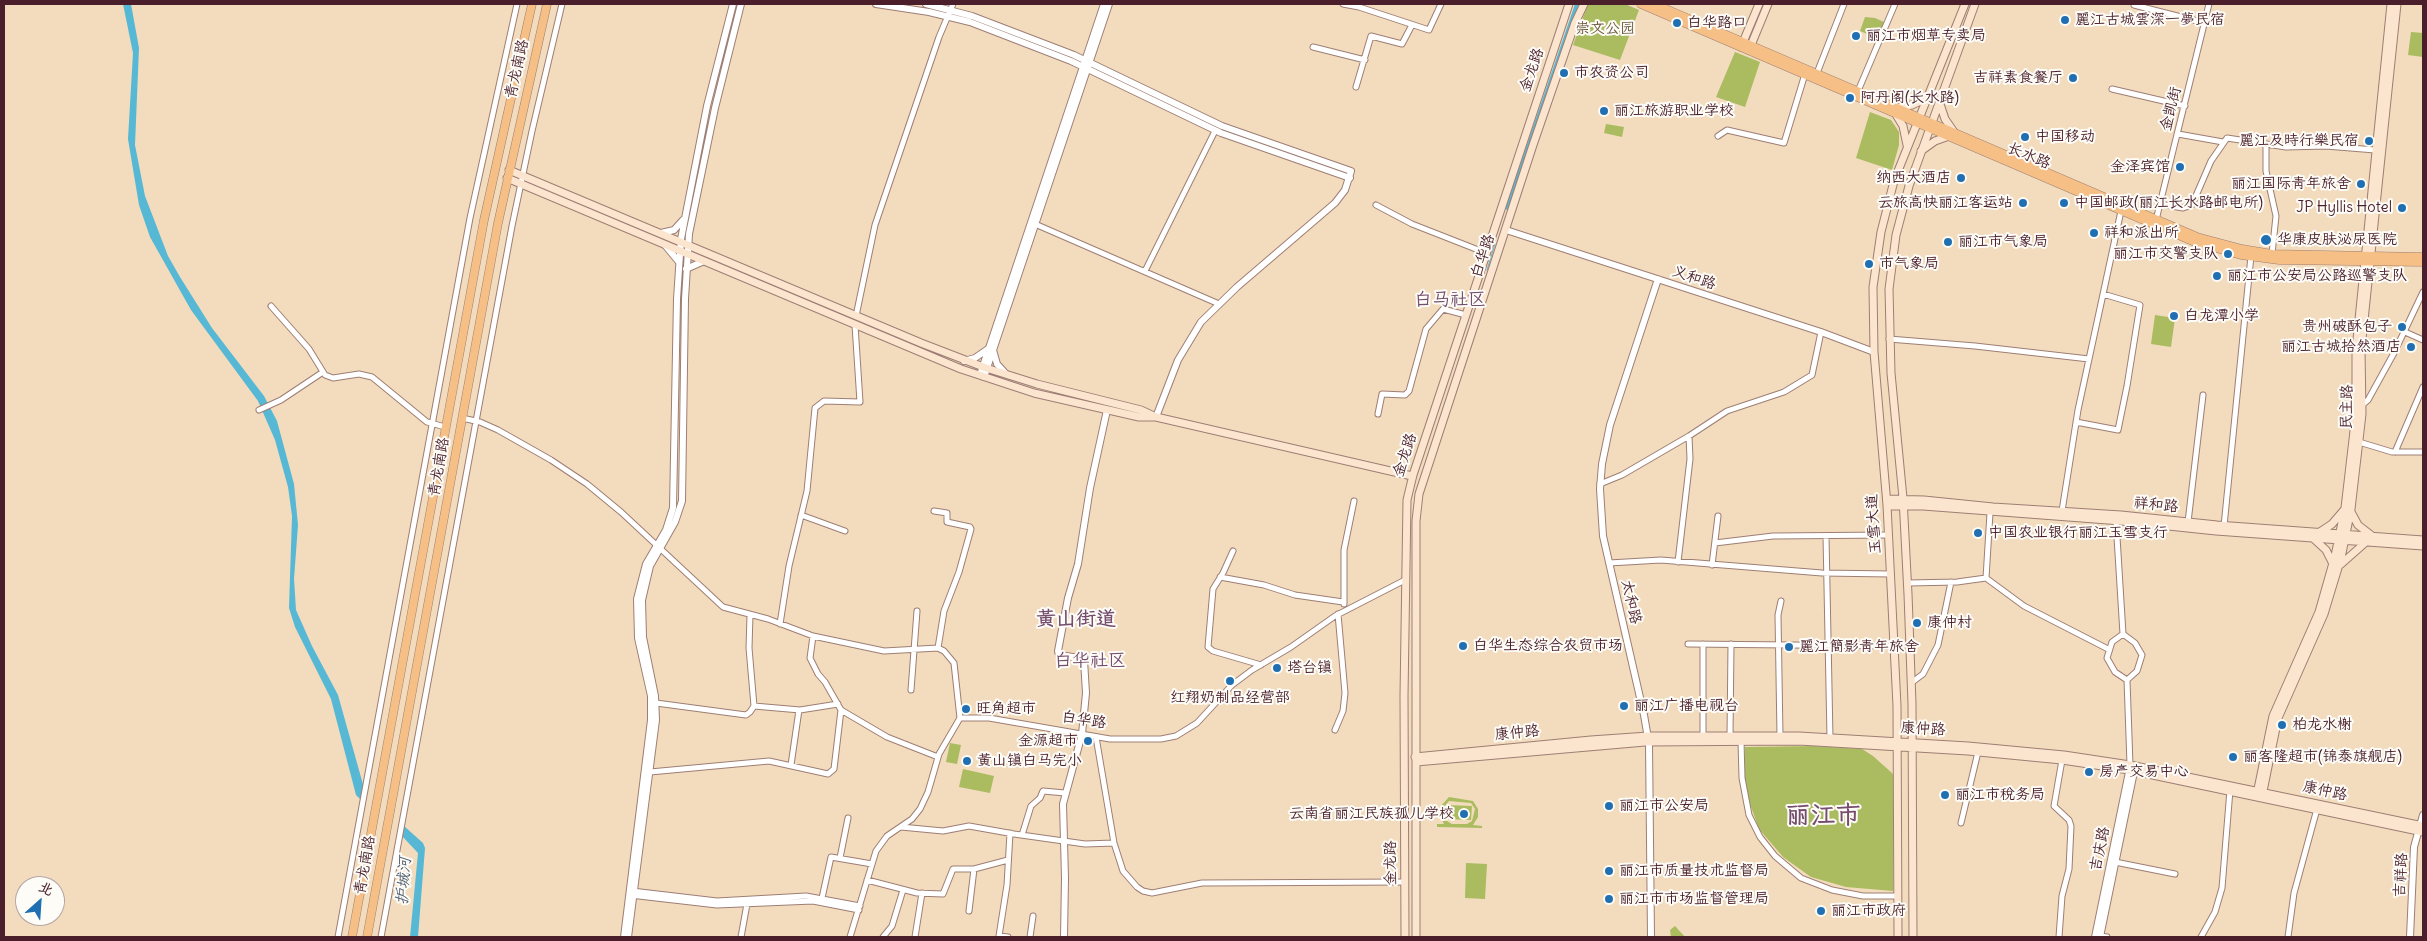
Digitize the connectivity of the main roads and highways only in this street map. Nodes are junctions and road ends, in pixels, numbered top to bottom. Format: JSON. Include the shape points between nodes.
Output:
{"nodes":[{"id":1,"x":532,"y":4,"type":"edge"},
{"id":2,"x":547,"y":4,"type":"edge"},
{"id":3,"x":1569,"y":4,"type":"edge"},
{"id":4,"x":1584,"y":4,"type":"edge"},
{"id":5,"x":1641,"y":4,"type":"edge"},
{"id":6,"x":1654,"y":4,"type":"edge"},
{"id":7,"x":1759,"y":4,"type":"edge"},
{"id":8,"x":1768,"y":4,"type":"edge"},
{"id":9,"x":1966,"y":4,"type":"edge"},
{"id":10,"x":1975,"y":4,"type":"edge"},
{"id":11,"x":2391,"y":4,"type":"edge"},
{"id":12,"x":2397,"y":4,"type":"edge"},
{"id":13,"x":1746,"y":46,"type":"junction"},
{"id":14,"x":1927,"y":98,"type":"junction"},
{"id":15,"x":1939,"y":101,"type":"junction"},
{"id":16,"x":1896,"y":110,"type":"junction"},
{"id":17,"x":1918,"y":120,"type":"junction"},
{"id":18,"x":1930,"y":125,"type":"junction"},
{"id":19,"x":1951,"y":134,"type":"junction"},
{"id":20,"x":1907,"y":145,"type":"junction"},
{"id":21,"x":1921,"y":151,"type":"junction"},
{"id":22,"x":509,"y":170,"type":"junction"},
{"id":23,"x":507,"y":178,"type":"junction"},
{"id":24,"x":2423,"y":257,"type":"edge"},
{"id":25,"x":2367,"y":259,"type":"junction"},
{"id":26,"x":2423,"y":262,"type":"edge"},
{"id":27,"x":1156,"y":417,"type":"junction"},
{"id":28,"x":1412,"y":476,"type":"junction"},
{"id":29,"x":1903,"y":502,"type":"junction"},
{"id":30,"x":1887,"y":503,"type":"junction"},
{"id":31,"x":2348,"y":509,"type":"junction"},
{"id":32,"x":2320,"y":532,"type":"junction"},
{"id":33,"x":2374,"y":536,"type":"junction"},
{"id":34,"x":2342,"y":537,"type":"junction"},
{"id":35,"x":2314,"y":538,"type":"junction"},
{"id":36,"x":2423,"y":540,"type":"edge"},
{"id":37,"x":2366,"y":542,"type":"junction"},
{"id":38,"x":2423,"y":546,"type":"edge"},
{"id":39,"x":2336,"y":566,"type":"junction"},
{"id":40,"x":1416,"y":579,"type":"joint"},
{"id":41,"x":1648,"y":739,"type":"junction"},
{"id":42,"x":1897,"y":744,"type":"junction"},
{"id":43,"x":1912,"y":745,"type":"junction"},
{"id":44,"x":1416,"y":760,"type":"junction"},
{"id":45,"x":2132,"y":768,"type":"junction"},
{"id":46,"x":2260,"y":794,"type":"junction"},
{"id":47,"x":2421,"y":828,"type":"edge"},
{"id":48,"x":352,"y":937,"type":"edge"},
{"id":49,"x":367,"y":937,"type":"edge"},
{"id":50,"x":1405,"y":937,"type":"edge"},
{"id":51,"x":1416,"y":937,"type":"edge"},
{"id":52,"x":1898,"y":937,"type":"edge"},
{"id":53,"x":1913,"y":937,"type":"edge"}],
"edges":[{"from":1,"to":48,"type":"main road","name":"青龙南路","via":[[493,172]]},
{"from":2,"to":22,"type":"main road","name":"青龙南路"},
{"from":3,"to":28,"type":"main road","name":"金龙路"},
{"from":4,"to":40,"type":"main road","name":"白华路","via":[[1558,71],[1421,486],[1417,512]]},
{"from":5,"to":13,"type":"main road","name":"长水路"},
{"from":6,"to":13,"type":"main road","name":"长水路"},
{"from":7,"to":13,"type":"main road"},
{"from":8,"to":13,"type":"main road"},
{"from":9,"to":14,"type":"main road","name":"玉雪大道"},
{"from":10,"to":15,"type":"main road","name":"玉雪大道"},
{"from":11,"to":25,"type":"main road","name":"民主路"},
{"from":12,"to":25,"type":"main road","name":"民主路"},
{"from":13,"to":16,"type":"main road","name":"长水路","via":[[1805,74]]},
{"from":13,"to":16,"type":"main road","name":"长水路","via":[[1858,90]]},
{"from":14,"to":16,"type":"main road"},
{"from":14,"to":17,"type":"main road","name":"玉雪大道"},
{"from":15,"to":18,"type":"main road","name":"玉雪大道"},
{"from":15,"to":19,"type":"main road"},
{"from":16,"to":17,"type":"main road","name":"长水路"},
{"from":16,"to":20,"type":"main road"},
{"from":17,"to":18,"type":"main road","name":"长水路"},
{"from":17,"to":20,"type":"main road","name":"玉雪大道"},
{"from":18,"to":19,"type":"main road","name":"长水路"},
{"from":18,"to":21,"type":"main road","name":"玉雪大道"},
{"from":19,"to":21,"type":"main road"},
{"from":19,"to":25,"type":"main road","name":"长水路","via":[[2212,242],[2272,254]]},
{"from":19,"to":25,"type":"main road","name":"长水路","via":[[2196,242],[2251,256],[2291,261]]},
{"from":20,"to":30,"type":"main road","name":"玉雪大道","via":[[1889,197],[1878,245],[1872,303]]},
{"from":21,"to":29,"type":"main road","name":"玉雪大道","via":[[1904,202],[1894,248],[1888,303]]},
{"from":22,"to":23,"type":"main road","name":"青龙南路"},
{"from":22,"to":27,"type":"main road","via":[[984,368],[1141,410]]},
{"from":23,"to":27,"type":"main road","via":[[982,376],[1034,393],[1139,417]]},
{"from":23,"to":49,"type":"main road","name":"青龙南路"},
{"from":24,"to":25,"type":"main road","name":"长水路"},
{"from":25,"to":26,"type":"main road","name":"长水路"},
{"from":25,"to":31,"type":"main road","name":"民主路","via":[[2356,349],[2356,414]]},
{"from":25,"to":31,"type":"main road","name":"民主路","via":[[2361,349],[2362,405]]},
{"from":27,"to":28,"type":"main road"},
{"from":28,"to":50,"type":"main road","name":"金龙路","via":[[1405,510]]},
{"from":29,"to":30,"type":"main road","name":"祥和路"},
{"from":29,"to":32,"type":"main road","name":"祥和路"},
{"from":29,"to":35,"type":"main road","name":"祥和路","via":[[1990,513]]},
{"from":29,"to":43,"type":"main road","name":"玉雪大道"},
{"from":30,"to":42,"type":"main road","name":"玉雪大道"},
{"from":31,"to":32,"type":"main road"},
{"from":31,"to":33,"type":"main road","via":[[2358,525]]},
{"from":31,"to":34,"type":"main road","name":"民主路"},
{"from":32,"to":34,"type":"main road","name":"祥和路"},
{"from":33,"to":34,"type":"main road","name":"祥和路"},
{"from":33,"to":36,"type":"main road","name":"祥和路"},
{"from":34,"to":35,"type":"main road","name":"祥和路"},
{"from":34,"to":37,"type":"main road","name":"祥和路"},
{"from":34,"to":39,"type":"main road","name":"民主路"},
{"from":35,"to":39,"type":"main road"},
{"from":37,"to":38,"type":"main road","name":"祥和路"},
{"from":37,"to":39,"type":"main road"},
{"from":39,"to":46,"type":"main road","name":"民主路","via":[[2324,614],[2278,718]]},
{"from":40,"to":44,"type":"main road","name":"金龙路"},
{"from":41,"to":42,"type":"main road","name":"康仲路"},
{"from":41,"to":42,"type":"main road","name":"康仲路","via":[[1780,736]]},
{"from":41,"to":44,"type":"main road","name":"康仲路"},
{"from":42,"to":43,"type":"main road","name":"康仲路"},
{"from":42,"to":52,"type":"main road","name":"玉雪大道"},
{"from":43,"to":45,"type":"main road","name":"康仲路"},
{"from":43,"to":45,"type":"main road","name":"康仲路","via":[[2035,752]]},
{"from":43,"to":53,"type":"main road","name":"玉雪大道"},
{"from":44,"to":51,"type":"main road","name":"金龙路"},
{"from":45,"to":46,"type":"main road","name":"康仲路"},
{"from":45,"to":46,"type":"main road","name":"康仲路"},
{"from":46,"to":47,"type":"main road","name":"康仲路"},
{"from":46,"to":47,"type":"main road","name":"康仲路","via":[[2317,809]]}]}
